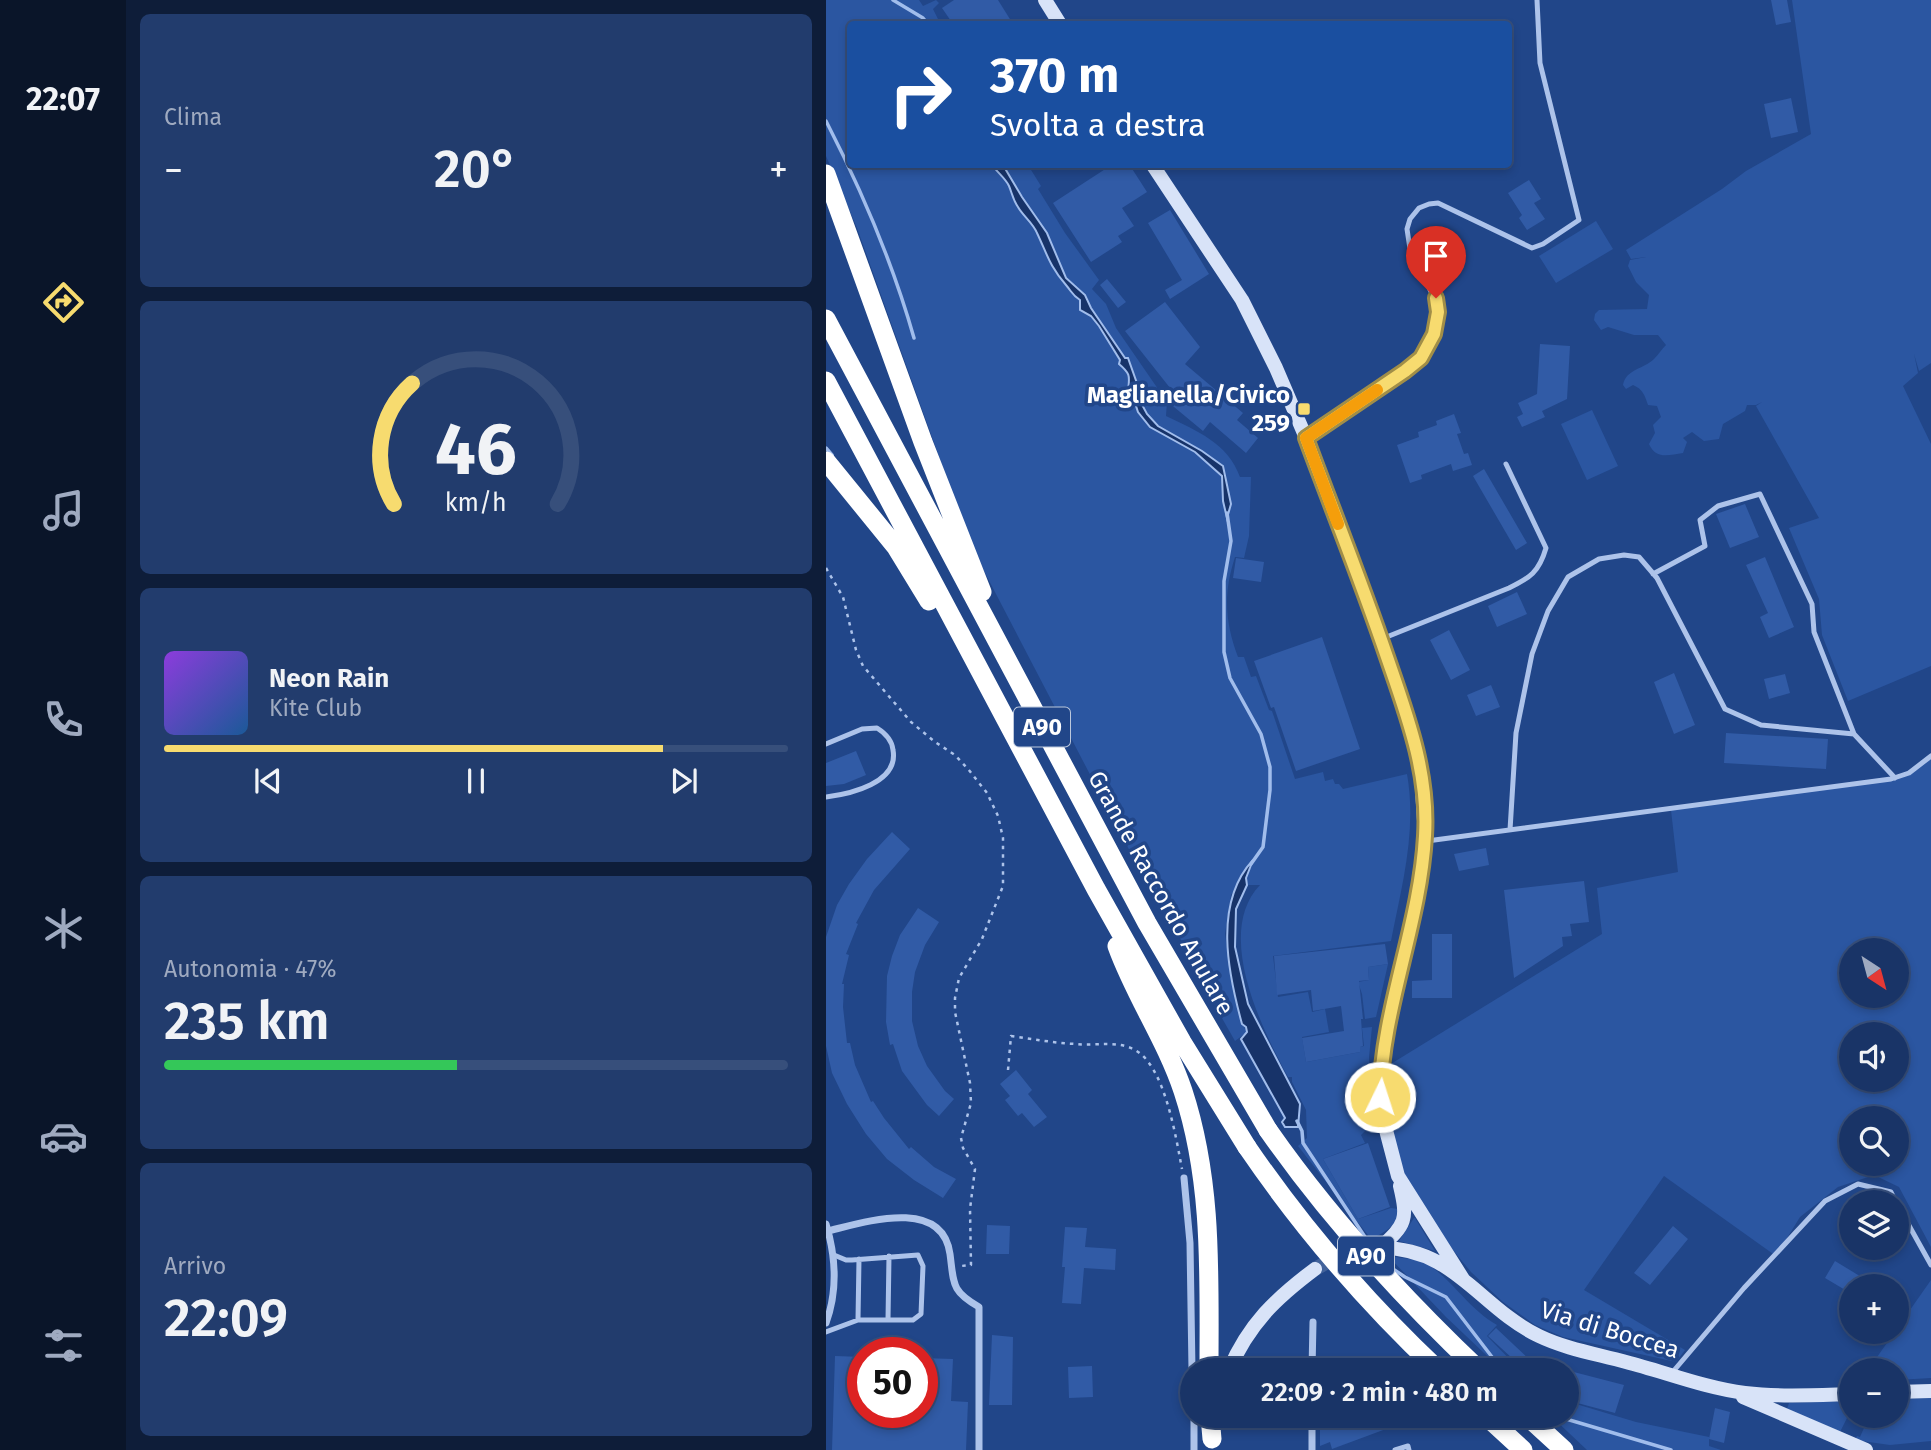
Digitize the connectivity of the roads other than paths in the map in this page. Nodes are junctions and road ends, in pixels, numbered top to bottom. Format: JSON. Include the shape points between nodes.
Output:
{"nodes":[{"id":1,"x":1045,"y":0,"type":"edge"},
{"id":2,"x":1537,"y":0,"type":"edge"},
{"id":3,"x":1058,"y":21,"type":"edge"},
{"id":4,"x":1155,"y":168,"type":"edge"},
{"id":5,"x":826,"y":174,"type":"edge"},
{"id":6,"x":826,"y":319,"type":"edge"},
{"id":7,"x":826,"y":381,"type":"edge"},
{"id":8,"x":1306,"y":438,"type":"junction"},
{"id":9,"x":826,"y":461,"type":"edge"},
{"id":10,"x":1506,"y":464,"type":"dead end"},
{"id":11,"x":1653,"y":574,"type":"junction"},
{"id":12,"x":989,"y":627,"type":"junction"},
{"id":13,"x":1381,"y":639,"type":"junction"},
{"id":14,"x":973,"y":657,"type":"junction"},
{"id":15,"x":1854,"y":734,"type":"junction"},
{"id":16,"x":826,"y":744,"type":"edge"},
{"id":17,"x":1931,"y":756,"type":"edge"},
{"id":18,"x":1895,"y":778,"type":"junction"},
{"id":19,"x":826,"y":797,"type":"edge"},
{"id":20,"x":1510,"y":830,"type":"junction"},
{"id":21,"x":1424,"y":842,"type":"junction"},
{"id":22,"x":1096,"y":889,"type":"junction"},
{"id":23,"x":1398,"y":1176,"type":"junction"},
{"id":24,"x":1184,"y":1178,"type":"road end"},
{"id":25,"x":1846,"y":1190,"type":"edge"},
{"id":26,"x":1883,"y":1190,"type":"edge"},
{"id":27,"x":1839,"y":1194,"type":"edge"},
{"id":28,"x":1909,"y":1225,"type":"edge"},
{"id":29,"x":827,"y":1228,"type":"edge"},
{"id":30,"x":834,"y":1255,"type":"junction"},
{"id":31,"x":888,"y":1256,"type":"junction"},
{"id":32,"x":859,"y":1259,"type":"junction"},
{"id":33,"x":1931,"y":1265,"type":"edge"},
{"id":34,"x":1315,"y":1269,"type":"tunnel mouth"},
{"id":35,"x":1463,"y":1279,"type":"junction"},
{"id":36,"x":858,"y":1320,"type":"junction"},
{"id":37,"x":888,"y":1320,"type":"junction"},
{"id":38,"x":1312,"y":1322,"type":"dead end"},
{"id":39,"x":826,"y":1323,"type":"edge"},
{"id":40,"x":826,"y":1332,"type":"edge"},
{"id":41,"x":1192,"y":1358,"type":"edge"},
{"id":42,"x":1209,"y":1358,"type":"edge"},
{"id":43,"x":1235,"y":1358,"type":"edge"},
{"id":44,"x":1312,"y":1358,"type":"edge"},
{"id":45,"x":1426,"y":1358,"type":"edge"},
{"id":46,"x":1466,"y":1358,"type":"edge"},
{"id":47,"x":1671,"y":1374,"type":"junction"},
{"id":48,"x":1722,"y":1388,"type":"junction"},
{"id":49,"x":1931,"y":1391,"type":"edge"},
{"id":50,"x":1909,"y":1392,"type":"edge"},
{"id":51,"x":1839,"y":1394,"type":"edge"},
{"id":52,"x":1194,"y":1428,"type":"edge"},
{"id":53,"x":1312,"y":1428,"type":"edge"},
{"id":54,"x":1499,"y":1428,"type":"edge"},
{"id":55,"x":1540,"y":1428,"type":"edge"},
{"id":56,"x":979,"y":1450,"type":"edge"},
{"id":57,"x":1194,"y":1450,"type":"edge"},
{"id":58,"x":1312,"y":1450,"type":"edge"},
{"id":59,"x":1395,"y":1450,"type":"edge"},
{"id":60,"x":1409,"y":1450,"type":"edge"},
{"id":61,"x":1522,"y":1450,"type":"edge"},
{"id":62,"x":1564,"y":1450,"type":"edge"},
{"id":63,"x":1866,"y":1450,"type":"edge"}],
"edges":[{"from":1,"to":3,"type":"main road"},
{"from":2,"to":8,"type":"lane","via":[[1540,63],[1579,220],[1532,248],[1438,204],[1419,208],[1410,219],[1407,241],[1436,298],[1437,322],[1431,342],[1405,371]]},
{"from":4,"to":8,"type":"main road","via":[[1242,300]]},
{"from":5,"to":12,"type":"highway","via":[[977,579]]},
{"from":6,"to":12,"type":"highway","name":"Grande Raccordo Anulare","number":"A90"},
{"from":7,"to":14,"type":"highway","number":"A90"},
{"from":8,"to":13,"type":"main road"},
{"from":9,"to":14,"type":"highway","via":[[896,547],[944,624]]},
{"from":10,"to":13,"type":"lane","via":[[1546,548],[1541,566],[1509,588]]},
{"from":11,"to":15,"type":"lane","via":[[1725,709],[1761,725]]},
{"from":11,"to":15,"type":"lane","via":[[1705,546],[1699,520],[1718,506],[1760,494],[1812,604],[1814,632]]},
{"from":11,"to":20,"type":"lane","via":[[1639,557],[1599,559],[1568,576],[1558,592],[1532,654],[1516,733]]},
{"from":12,"to":46,"type":"highway","name":"Grande Raccordo Anulare","number":"A90","bridge":true,"via":[[1154,935],[1268,1130],[1369,1259]]},
{"from":13,"to":21,"type":"main road","via":[[1419,759]]},
{"from":14,"to":22,"type":"highway","number":"A90"},
{"from":15,"to":18,"type":"lane"},
{"from":16,"to":19,"type":"lane","via":[[862,729],[877,728],[891,742],[894,759],[879,780]]},
{"from":17,"to":18,"type":"lane"},
{"from":18,"to":20,"type":"lane"},
{"from":20,"to":21,"type":"lane"},
{"from":21,"to":23,"type":"main road","via":[[1380,1083],[1383,1123]]},
{"from":22,"to":42,"type":"highway","via":[[1128,976],[1169,1054],[1196,1135],[1208,1214]]},
{"from":22,"to":45,"type":"highway","number":"A90","bridge":true,"via":[[1182,1042],[1276,1189],[1327,1255]]},
{"from":23,"to":35,"type":"main road"},
{"from":23,"to":35,"type":"main road","name":"Via di Boccea","via":[[1404,1220],[1380,1248],[1424,1254]]},
{"from":24,"to":41,"type":"street"},
{"from":25,"to":26,"type":"lane","via":[[1858,1184]]},
{"from":27,"to":47,"type":"lane","via":[[1825,1201]]},
{"from":28,"to":33,"type":"lane"},
{"from":29,"to":30,"type":"street"},
{"from":29,"to":56,"type":"street","via":[[903,1217],[933,1224],[941,1232],[958,1293],[979,1307]]},
{"from":30,"to":32,"type":"lane"},
{"from":30,"to":39,"type":"street","via":[[834,1286]]},
{"from":31,"to":32,"type":"lane"},
{"from":31,"to":37,"type":"lane"},
{"from":31,"to":37,"type":"lane","via":[[918,1255],[923,1266],[921,1314],[913,1320]]},
{"from":32,"to":36,"type":"lane"},
{"from":34,"to":43,"type":"main road","via":[[1261,1315]]},
{"from":35,"to":47,"type":"main road","name":"Via di Boccea","via":[[1539,1336]]},
{"from":36,"to":37,"type":"lane"},
{"from":36,"to":40,"type":"lane"},
{"from":38,"to":44,"type":"street"},
{"from":47,"to":48,"type":"main road","name":"Via di Boccea"},
{"from":48,"to":51,"type":"main road","name":"Via di Boccea","via":[[1772,1395]]},
{"from":48,"to":63,"type":"main road","name":"Via di Boccea"},
{"from":49,"to":50,"type":"main road"},
{"from":52,"to":57,"type":"street"},
{"from":53,"to":58,"type":"street"},
{"from":54,"to":61,"type":"highway"},
{"from":55,"to":62,"type":"highway"},
{"from":59,"to":60,"type":"lane","via":[[1408,1446]]}]}
